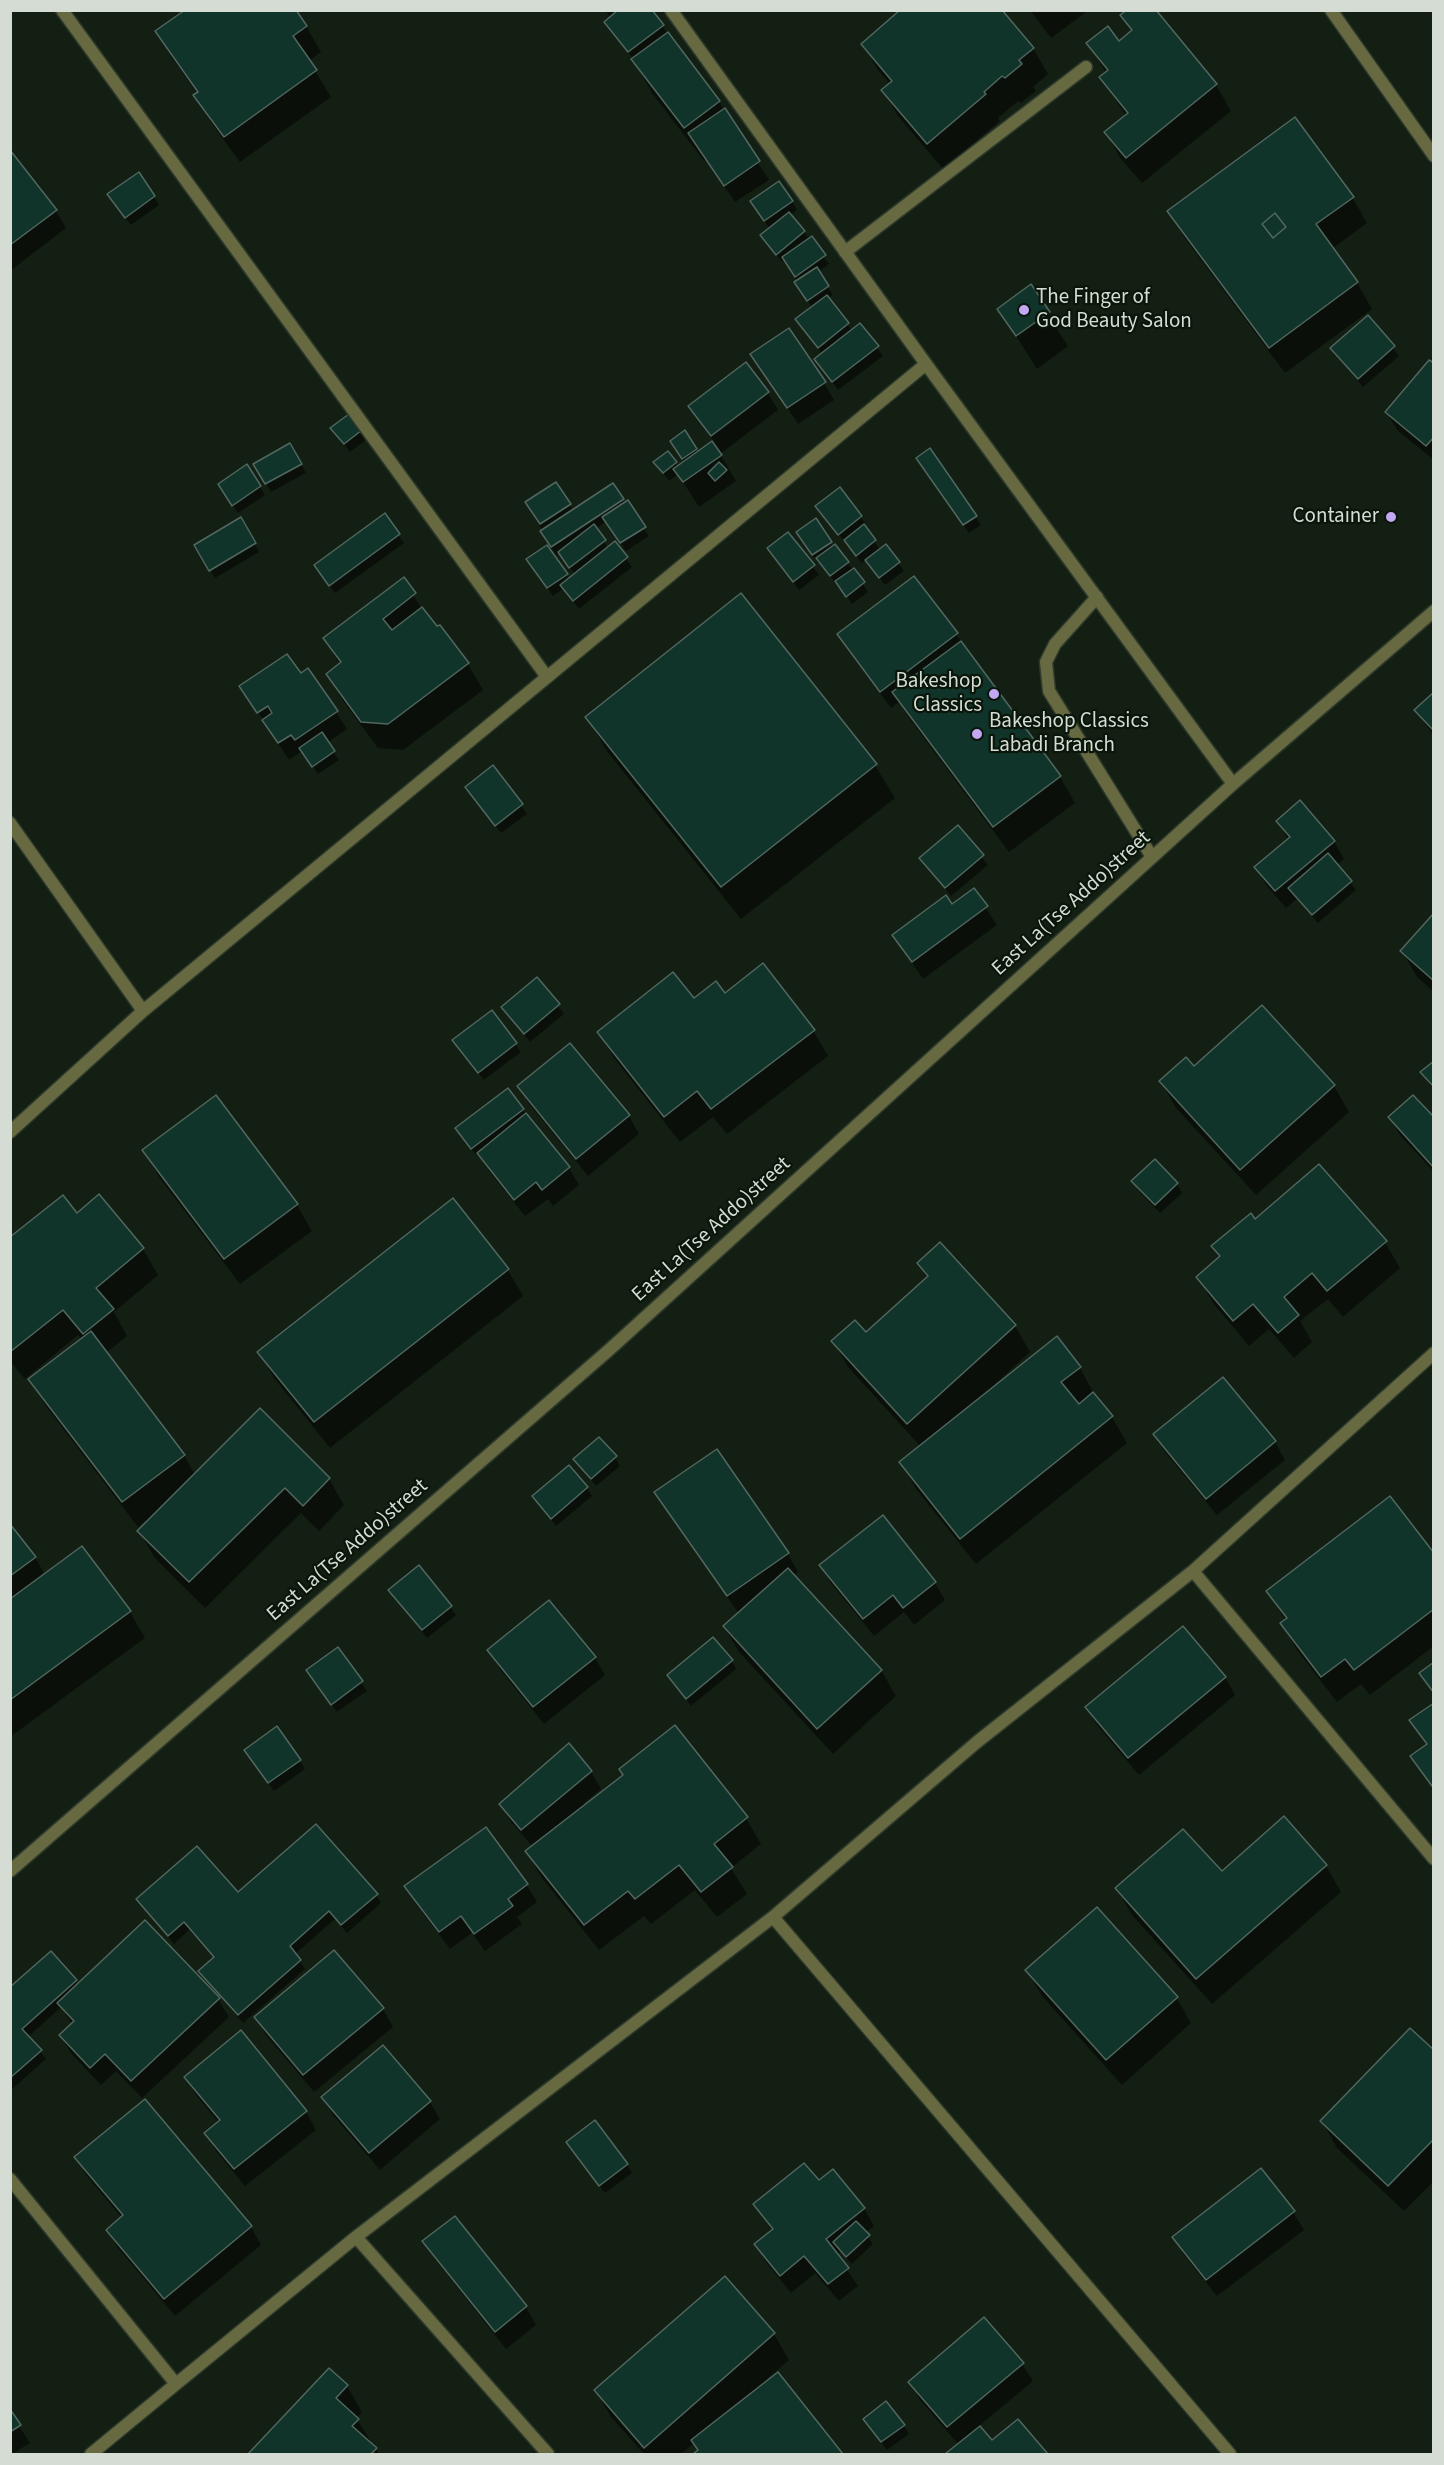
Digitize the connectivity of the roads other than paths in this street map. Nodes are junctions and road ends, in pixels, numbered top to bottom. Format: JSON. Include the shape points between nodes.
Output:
{"nodes":[{"id":1,"x":62,"y":10,"type":"edge"},
{"id":2,"x":671,"y":10,"type":"edge"},
{"id":3,"x":1331,"y":10,"type":"edge"},
{"id":4,"x":1086,"y":67,"type":"dead end"},
{"id":5,"x":1434,"y":156,"type":"edge"},
{"id":6,"x":845,"y":252,"type":"junction"},
{"id":7,"x":926,"y":364,"type":"junction"},
{"id":8,"x":1097,"y":597,"type":"junction"},
{"id":9,"x":1434,"y":611,"type":"edge"},
{"id":10,"x":547,"y":677,"type":"junction"},
{"id":11,"x":1233,"y":784,"type":"junction"},
{"id":12,"x":10,"y":823,"type":"edge"},
{"id":13,"x":1152,"y":857,"type":"junction"},
{"id":14,"x":143,"y":1011,"type":"junction"},
{"id":15,"x":10,"y":1132,"type":"edge"},
{"id":16,"x":1434,"y":1353,"type":"edge"},
{"id":17,"x":1193,"y":1572,"type":"junction"},
{"id":18,"x":1434,"y":1858,"type":"edge"},
{"id":19,"x":10,"y":1871,"type":"edge"},
{"id":20,"x":773,"y":1917,"type":"junction"},
{"id":21,"x":10,"y":2179,"type":"edge"},
{"id":22,"x":356,"y":2236,"type":"junction"},
{"id":23,"x":176,"y":2384,"type":"junction"},
{"id":24,"x":92,"y":2454,"type":"edge"},
{"id":25,"x":548,"y":2454,"type":"edge"},
{"id":26,"x":1230,"y":2454,"type":"edge"}],
"edges":[{"from":1,"to":10,"type":"street"},
{"from":2,"to":6,"type":"street"},
{"from":3,"to":5,"type":"street"},
{"from":4,"to":6,"type":"street"},
{"from":6,"to":7,"type":"street"},
{"from":7,"to":8,"type":"street"},
{"from":7,"to":10,"type":"street"},
{"from":8,"to":11,"type":"street"},
{"from":8,"to":13,"type":"street","via":[[1055,644],[1046,663],[1049,691]]},
{"from":9,"to":11,"type":"street","name":"East La(Tse Addo)street"},
{"from":10,"to":14,"type":"street"},
{"from":11,"to":13,"type":"street","name":"East La(Tse Addo)street"},
{"from":12,"to":14,"type":"street"},
{"from":13,"to":19,"type":"street","name":"East La(Tse Addo)street","via":[[609,1350]]},
{"from":14,"to":15,"type":"street"},
{"from":16,"to":17,"type":"street"},
{"from":17,"to":18,"type":"street"},
{"from":17,"to":20,"type":"street","via":[[977,1742]]},
{"from":20,"to":22,"type":"street"},
{"from":20,"to":26,"type":"street"},
{"from":21,"to":23,"type":"street"},
{"from":22,"to":23,"type":"street"},
{"from":22,"to":25,"type":"street"},
{"from":23,"to":24,"type":"street"}]}
